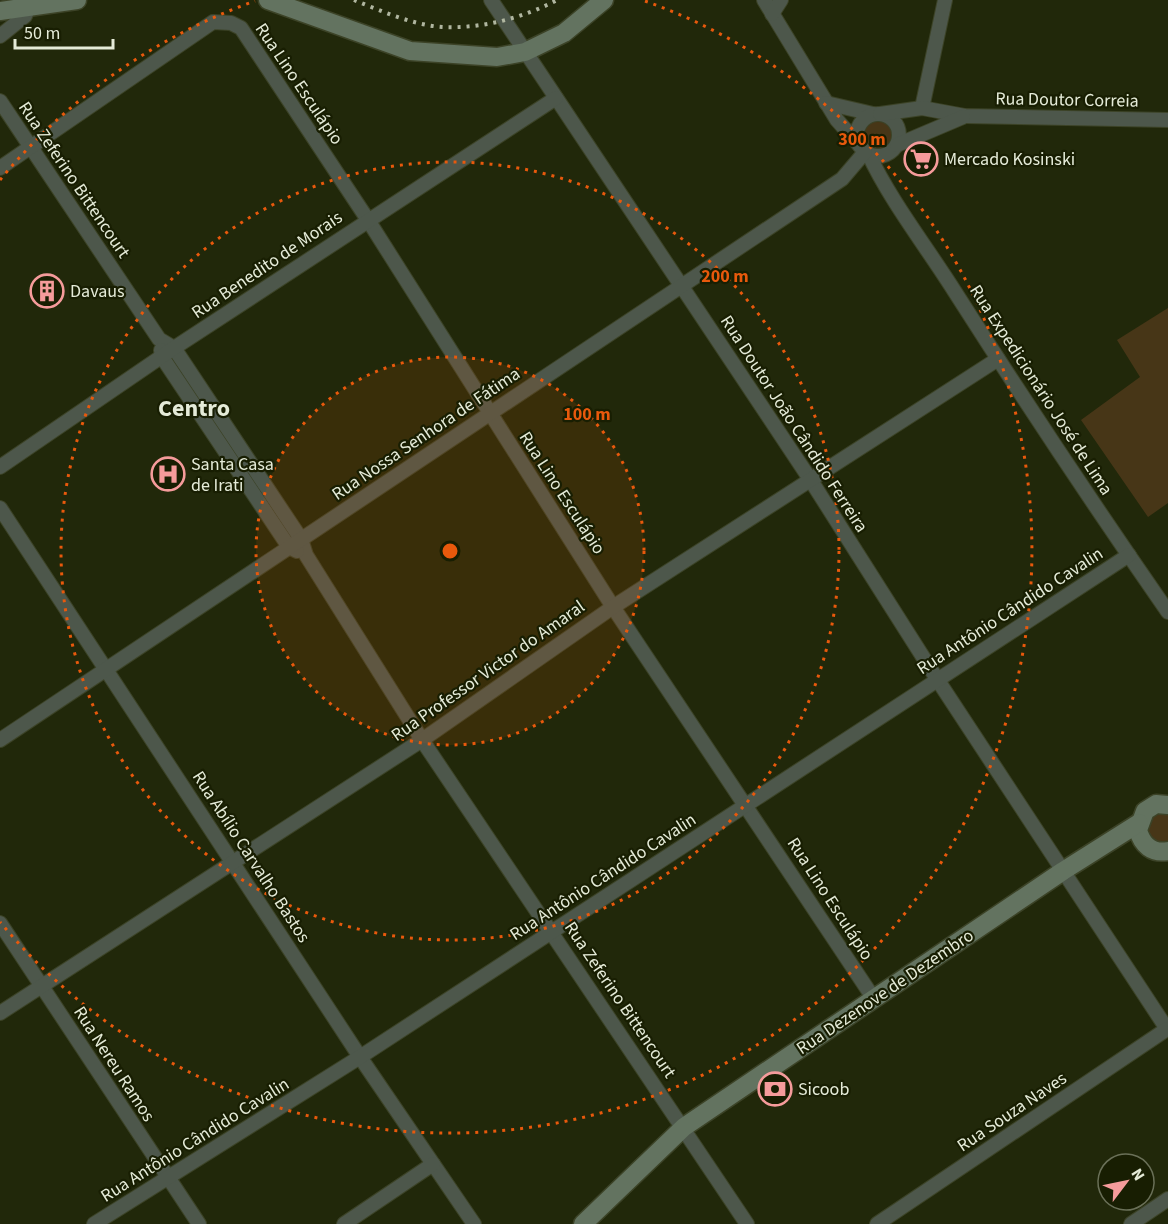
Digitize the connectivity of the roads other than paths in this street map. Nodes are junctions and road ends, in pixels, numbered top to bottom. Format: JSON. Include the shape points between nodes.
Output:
{"nodes":[{"id":1,"x":77,"y":0,"type":"edge"},
{"id":2,"x":268,"y":0,"type":"edge"},
{"id":3,"x":491,"y":0,"type":"edge"},
{"id":4,"x":604,"y":0,"type":"edge"},
{"id":5,"x":764,"y":0,"type":"edge"},
{"id":6,"x":781,"y":0,"type":"edge"},
{"id":7,"x":945,"y":0,"type":"edge"},
{"id":8,"x":29,"y":7,"type":"junction"},
{"id":9,"x":0,"y":11,"type":"edge"},
{"id":10,"x":772,"y":14,"type":"junction"},
{"id":11,"x":0,"y":36,"type":"edge"},
{"id":12,"x":525,"y":52,"type":"junction"},
{"id":13,"x":556,"y":98,"type":"junction"},
{"id":14,"x":0,"y":101,"type":"edge"},
{"id":15,"x":826,"y":103,"type":"junction"},
{"id":16,"x":922,"y":108,"type":"junction"},
{"id":17,"x":877,"y":114,"type":"junction"},
{"id":18,"x":965,"y":116,"type":"junction"},
{"id":19,"x":1168,"y":120,"type":"edge"},
{"id":20,"x":30,"y":148,"type":"junction"},
{"id":21,"x":864,"y":150,"type":"junction"},
{"id":22,"x":891,"y":150,"type":"junction"},
{"id":23,"x":0,"y":168,"type":"edge"},
{"id":24,"x":885,"y":189,"type":"junction"},
{"id":25,"x":368,"y":220,"type":"junction"},
{"id":26,"x":681,"y":285,"type":"junction"},
{"id":27,"x":168,"y":352,"type":"junction"},
{"id":28,"x":998,"y":359,"type":"junction"},
{"id":29,"x":489,"y":413,"type":"junction"},
{"id":30,"x":0,"y":467,"type":"edge"},
{"id":31,"x":810,"y":478,"type":"junction"},
{"id":32,"x":0,"y":508,"type":"edge"},
{"id":33,"x":301,"y":539,"type":"junction"},
{"id":34,"x":289,"y":547,"type":"junction"},
{"id":35,"x":306,"y":555,"type":"junction"},
{"id":36,"x":1129,"y":555,"type":"junction"},
{"id":37,"x":614,"y":607,"type":"junction"},
{"id":38,"x":1168,"y":612,"type":"edge"},
{"id":39,"x":106,"y":669,"type":"junction"},
{"id":40,"x":937,"y":679,"type":"junction"},
{"id":41,"x":0,"y":740,"type":"edge"},
{"id":42,"x":422,"y":740,"type":"junction"},
{"id":43,"x":746,"y":805,"type":"junction"},
{"id":44,"x":1168,"y":805,"type":"edge"},
{"id":45,"x":1139,"y":823,"type":"junction"},
{"id":46,"x":1113,"y":839,"type":"junction"},
{"id":47,"x":1143,"y":843,"type":"junction"},
{"id":48,"x":1167,"y":852,"type":"edge"},
{"id":49,"x":233,"y":861,"type":"junction"},
{"id":50,"x":1063,"y":871,"type":"junction"},
{"id":51,"x":0,"y":923,"type":"edge"},
{"id":52,"x":551,"y":931,"type":"junction"},
{"id":53,"x":42,"y":986,"type":"junction"},
{"id":54,"x":874,"y":999,"type":"junction"},
{"id":55,"x":0,"y":1013,"type":"edge"},
{"id":56,"x":1168,"y":1030,"type":"edge"},
{"id":57,"x":360,"y":1057,"type":"junction"},
{"id":58,"x":684,"y":1127,"type":"junction"},
{"id":59,"x":434,"y":1164,"type":"junction"},
{"id":60,"x":168,"y":1178,"type":"junction"},
{"id":61,"x":1168,"y":1199,"type":"edge"},
{"id":62,"x":94,"y":1224,"type":"edge"},
{"id":63,"x":199,"y":1224,"type":"edge"},
{"id":64,"x":344,"y":1224,"type":"edge"},
{"id":65,"x":474,"y":1224,"type":"edge"},
{"id":66,"x":583,"y":1224,"type":"edge"},
{"id":67,"x":747,"y":1224,"type":"edge"},
{"id":68,"x":877,"y":1224,"type":"edge"},
{"id":69,"x":1131,"y":1224,"type":"edge"}],
"edges":[{"from":1,"to":8,"type":"main road"},
{"from":2,"to":12,"type":"main road","via":[[410,51],[497,57]]},
{"from":3,"to":12,"type":"street","name":"Rua Doutor João Cândido Ferreira"},
{"from":4,"to":12,"type":"main road","via":[[564,33]]},
{"from":5,"to":10,"type":"street","name":"Rua Expedicionário José de Lima"},
{"from":6,"to":10,"type":"street"},
{"from":7,"to":16,"type":"street"},
{"from":8,"to":9,"type":"main road"},
{"from":8,"to":11,"type":"street","via":[[25,16]]},
{"from":10,"to":15,"type":"street","name":"Rua Expedicionário José de Lima"},
{"from":12,"to":13,"type":"street","name":"Rua Doutor João Cândido Ferreira"},
{"from":13,"to":25,"type":"street","name":"Rua Benedito de Morais"},
{"from":13,"to":26,"type":"street","name":"Rua Doutor João Cândido Ferreira"},
{"from":14,"to":20,"type":"street","name":"Rua Zeferino Bittencourt"},
{"from":15,"to":17,"type":"street"},
{"from":15,"to":21,"type":"street","name":"Rua Expedicionário José de Lima"},
{"from":16,"to":17,"type":"street","name":"Rua Doutor Correia"},
{"from":16,"to":18,"type":"street","name":"Rua Doutor Correia"},
{"from":17,"to":21,"type":"street","via":[[858,127]]},
{"from":17,"to":22,"type":"street","via":[[897,125],[899,138]]},
{"from":18,"to":19,"type":"street","name":"Rua Doutor Correia"},
{"from":18,"to":22,"type":"street","name":"Rua Doutor Correia"},
{"from":20,"to":23,"type":"street"},
{"from":20,"to":25,"type":"street","name":"Rua Lino Esculápio","via":[[213,22],[231,23],[241,28]]},
{"from":20,"to":27,"type":"street","name":"Rua Zeferino Bittencourt"},
{"from":21,"to":22,"type":"street"},
{"from":21,"to":24,"type":"street","name":"Rua Expedicionário José de Lima"},
{"from":21,"to":26,"type":"street","name":"Rua Nossa Senhora de Fátima","via":[[842,179]]},
{"from":22,"to":24,"type":"street"},
{"from":24,"to":28,"type":"street","name":"Rua Expedicionário José de Lima"},
{"from":25,"to":27,"type":"street","name":"Rua Benedito de Morais"},
{"from":25,"to":29,"type":"street","name":"Rua Lino Esculápio"},
{"from":26,"to":29,"type":"street","name":"Rua Nossa Senhora de Fátima"},
{"from":26,"to":31,"type":"street","name":"Rua Doutor João Cândido Ferreira"},
{"from":27,"to":30,"type":"street","name":"Rua Benedito de Morais"},
{"from":27,"to":33,"type":"street","name":"Rua Zeferino Bittencourt"},
{"from":27,"to":34,"type":"street","name":"Rua Zeferino Bittencourt"},
{"from":28,"to":31,"type":"street","name":"Rua Professor Victor do Amaral"},
{"from":28,"to":36,"type":"street","name":"Rua Expedicionário José de Lima"},
{"from":29,"to":33,"type":"street","name":"Rua Nossa Senhora de Fátima"},
{"from":29,"to":37,"type":"street","name":"Rua Lino Esculápio"},
{"from":31,"to":37,"type":"street","name":"Rua Professor Victor do Amaral"},
{"from":31,"to":40,"type":"street","name":"Rua Doutor João Cândido Ferreira"},
{"from":32,"to":39,"type":"street","name":"Rua Abílio Carvalho Bastos"},
{"from":33,"to":34,"type":"street","name":"Rua Nossa Senhora de Fátima"},
{"from":33,"to":35,"type":"street","name":"Rua Zeferino Bittencourt"},
{"from":34,"to":35,"type":"street"},
{"from":34,"to":39,"type":"street","name":"Rua Nossa Senhora de Fátima"},
{"from":35,"to":42,"type":"street","name":"Rua Zeferino Bittencourt"},
{"from":36,"to":38,"type":"street","name":"Rua Expedicionário José de Lima"},
{"from":36,"to":40,"type":"street","name":"Rua Antônio Cândido Cavalin"},
{"from":37,"to":42,"type":"street","name":"Rua Professor Victor do Amaral"},
{"from":37,"to":43,"type":"street","name":"Rua Lino Esculápio"},
{"from":39,"to":41,"type":"street","name":"Rua Nossa Senhora de Fátima"},
{"from":39,"to":49,"type":"street","name":"Rua Abílio Carvalho Bastos"},
{"from":40,"to":43,"type":"street","name":"Rua Antônio Cândido Cavalin"},
{"from":40,"to":50,"type":"street","name":"Rua Doutor João Cândido Ferreira"},
{"from":42,"to":49,"type":"street","name":"Rua Professor Victor do Amaral"},
{"from":42,"to":52,"type":"street","name":"Rua Zeferino Bittencourt"},
{"from":43,"to":52,"type":"street","name":"Rua Antônio Cândido Cavalin"},
{"from":43,"to":54,"type":"street","name":"Rua Lino Esculápio"},
{"from":44,"to":45,"type":"main road","name":"Rua Dezenove de Dezembro","via":[[1150,807]]},
{"from":45,"to":46,"type":"main road","name":"Rua Dezenove de Dezembro"},
{"from":45,"to":47,"type":"main road"},
{"from":46,"to":47,"type":"main road"},
{"from":46,"to":50,"type":"main road","name":"Rua Dezenove de Dezembro"},
{"from":47,"to":48,"type":"main road","via":[[1153,850]]},
{"from":49,"to":53,"type":"street","name":"Rua Professor Victor do Amaral"},
{"from":49,"to":57,"type":"street","name":"Rua Abílio Carvalho Bastos"},
{"from":50,"to":54,"type":"main road","name":"Rua Dezenove de Dezembro"},
{"from":50,"to":56,"type":"street","name":"Rua Doutor João Cândido Ferreira"},
{"from":51,"to":53,"type":"street","name":"Rua Nereu Ramos"},
{"from":52,"to":57,"type":"street","name":"Rua Antônio Cândido Cavalin"},
{"from":52,"to":58,"type":"street","name":"Rua Zeferino Bittencourt"},
{"from":53,"to":55,"type":"street","name":"Rua Professor Victor do Amaral"},
{"from":53,"to":60,"type":"street","name":"Rua Nereu Ramos"},
{"from":54,"to":58,"type":"main road","name":"Rua Dezenove de Dezembro"},
{"from":56,"to":68,"type":"street","name":"Rua Souza Naves"},
{"from":57,"to":59,"type":"street","name":"Rua Abílio Carvalho Bastos"},
{"from":57,"to":60,"type":"street","name":"Rua Antônio Cândido Cavalin"},
{"from":58,"to":66,"type":"main road","name":"Rua Dezenove de Dezembro"},
{"from":58,"to":67,"type":"street","name":"Rua Zeferino Bittencourt"},
{"from":59,"to":64,"type":"street"},
{"from":59,"to":65,"type":"street","name":"Rua Abílio Carvalho Bastos"},
{"from":60,"to":62,"type":"street","name":"Rua Antônio Cândido Cavalin"},
{"from":60,"to":63,"type":"street","name":"Rua Nereu Ramos"},
{"from":61,"to":69,"type":"street"}]}
